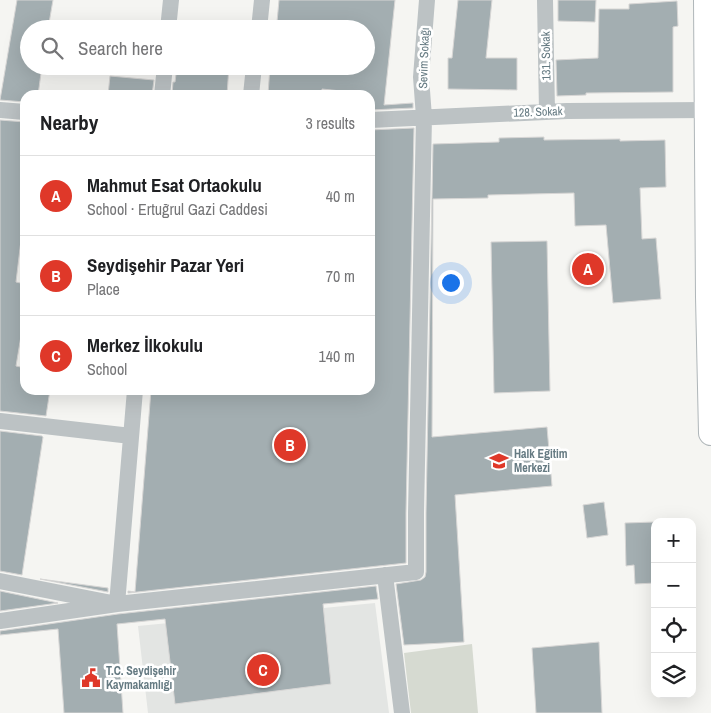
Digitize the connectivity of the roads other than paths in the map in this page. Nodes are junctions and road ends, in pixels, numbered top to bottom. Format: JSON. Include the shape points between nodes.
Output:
{"nodes":[{"id":1,"x":171,"y":0,"type":"edge"},
{"id":2,"x":262,"y":0,"type":"edge"},
{"id":3,"x":428,"y":0,"type":"edge"},
{"id":4,"x":545,"y":0,"type":"edge"},
{"id":5,"x":706,"y":0,"type":"edge"},
{"id":6,"x":169,"y":20,"type":"edge"},
{"id":7,"x":260,"y":20,"type":"edge"},
{"id":8,"x":164,"y":75,"type":"edge"},
{"id":9,"x":253,"y":75,"type":"edge"},
{"id":10,"x":163,"y":90,"type":"edge"},
{"id":11,"x":252,"y":90,"type":"edge"},
{"id":12,"x":0,"y":110,"type":"edge"},
{"id":13,"x":707,"y":110,"type":"junction"},
{"id":14,"x":20,"y":112,"type":"edge"},
{"id":15,"x":547,"y":112,"type":"junction"},
{"id":16,"x":424,"y":117,"type":"junction"},
{"id":17,"x":375,"y":120,"type":"edge"},
{"id":18,"x":710,"y":296,"type":"edge"},
{"id":19,"x":135,"y":395,"type":"edge"},
{"id":20,"x":0,"y":420,"type":"edge"},
{"id":21,"x":711,"y":433,"type":"edge"},
{"id":22,"x":131,"y":436,"type":"junction"},
{"id":23,"x":385,"y":575,"type":"junction"},
{"id":24,"x":0,"y":582,"type":"edge"},
{"id":25,"x":117,"y":604,"type":"junction"},
{"id":26,"x":0,"y":621,"type":"edge"},
{"id":27,"x":402,"y":713,"type":"edge"}],
"edges":[{"from":1,"to":6,"type":"street"},
{"from":2,"to":7,"type":"street"},
{"from":3,"to":16,"type":"street","name":"Sevim Sokağı","via":[[421,77]]},
{"from":4,"to":15,"type":"street","name":"131. Sokak"},
{"from":5,"to":13,"type":"street"},
{"from":8,"to":10,"type":"street"},
{"from":9,"to":11,"type":"street"},
{"from":12,"to":14,"type":"street"},
{"from":13,"to":15,"type":"street","name":"128. Sokak"},
{"from":13,"to":18,"type":"street"},
{"from":15,"to":16,"type":"street","name":"128. Sokak"},
{"from":16,"to":17,"type":"street","name":"128. Sokak"},
{"from":16,"to":23,"type":"street","name":"Sevim Sokağı","via":[[416,572]]},
{"from":18,"to":21,"type":"street"},
{"from":19,"to":22,"type":"street"},
{"from":20,"to":22,"type":"street"},
{"from":22,"to":25,"type":"street"},
{"from":23,"to":25,"type":"street"},
{"from":23,"to":27,"type":"street"},
{"from":24,"to":25,"type":"street"},
{"from":25,"to":26,"type":"street"}]}
